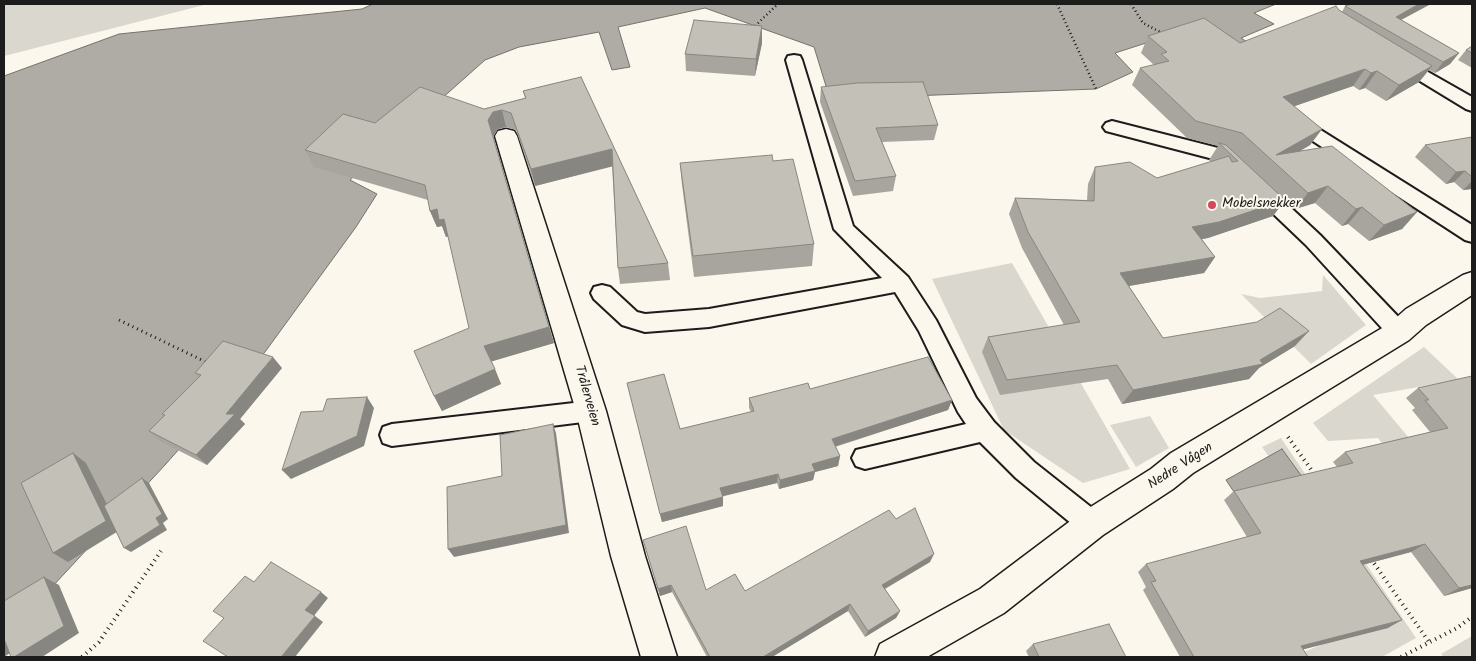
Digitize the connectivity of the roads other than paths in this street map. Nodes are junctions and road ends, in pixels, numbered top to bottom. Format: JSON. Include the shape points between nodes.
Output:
{"nodes":[{"id":1,"x":1384,"y":52,"type":"edge"},
{"id":2,"x":794,"y":60,"type":"dead end"},
{"id":3,"x":1472,"y":105,"type":"edge"},
{"id":4,"x":1112,"y":127,"type":"dead end"},
{"id":5,"x":1305,"y":128,"type":"edge"},
{"id":6,"x":506,"y":136,"type":"edge"},
{"id":7,"x":1472,"y":235,"type":"edge"},
{"id":8,"x":1472,"y":282,"type":"edge"},
{"id":9,"x":900,"y":283,"type":"junction"},
{"id":10,"x":602,"y":293,"type":"dead end"},
{"id":11,"x":1398,"y":332,"type":"junction"},
{"id":12,"x":591,"y":411,"type":"junction"},
{"id":13,"x":985,"y":430,"type":"junction"},
{"id":14,"x":392,"y":435,"type":"dead end"},
{"id":15,"x":865,"y":458,"type":"dead end"},
{"id":16,"x":1092,"y":524,"type":"junction"},
{"id":17,"x":659,"y":657,"type":"edge"},
{"id":18,"x":893,"y":657,"type":"edge"}],
"edges":[{"from":1,"to":3,"type":"lane"},
{"from":2,"to":9,"type":"lane","via":[[844,229]]},
{"from":4,"to":11,"type":"lane","via":[[1223,156],[1313,240]]},
{"from":5,"to":7,"type":"lane"},
{"from":6,"to":12,"type":"street","name":"Trålerveien"},
{"from":8,"to":11,"type":"street","name":"Nedre Vågen"},
{"from":9,"to":10,"type":"lane","via":[[709,318],[645,323],[630,319]]},
{"from":9,"to":13,"type":"lane","via":[[928,326],[967,405]]},
{"from":11,"to":16,"type":"street","name":"Nedre Vågen","via":[[1182,463]]},
{"from":12,"to":14,"type":"lane"},
{"from":12,"to":17,"type":"street","name":"Trålerveien","via":[[628,556]]},
{"from":13,"to":15,"type":"lane"},
{"from":13,"to":16,"type":"lane","via":[[1025,470]]},
{"from":16,"to":18,"type":"street","name":"Nedre Vågen","via":[[992,601]]}]}
